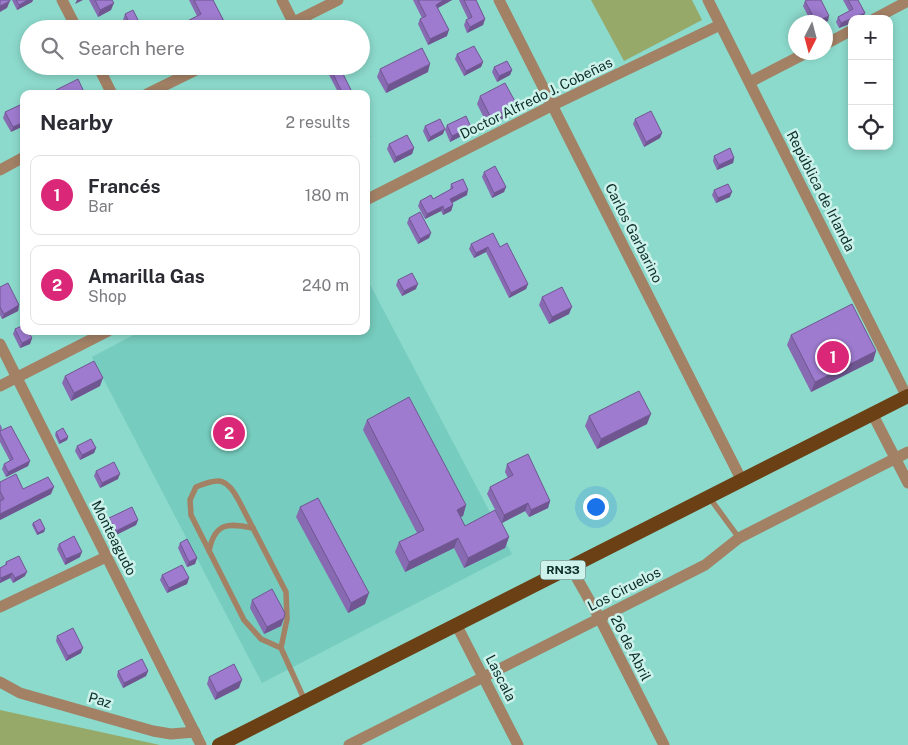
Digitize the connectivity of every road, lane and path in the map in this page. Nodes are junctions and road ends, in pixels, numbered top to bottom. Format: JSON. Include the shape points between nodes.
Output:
{"nodes":[{"id":1,"x":62,"y":0,"type":"edge"},
{"id":2,"x":282,"y":0,"type":"edge"},
{"id":3,"x":338,"y":0,"type":"edge"},
{"id":4,"x":499,"y":0,"type":"edge"},
{"id":5,"x":708,"y":0,"type":"edge"},
{"id":6,"x":908,"y":1,"type":"edge"},
{"id":7,"x":882,"y":15,"type":"edge"},
{"id":8,"x":73,"y":20,"type":"edge"},
{"id":9,"x":292,"y":20,"type":"edge"},
{"id":10,"x":297,"y":20,"type":"edge"},
{"id":11,"x":720,"y":25,"type":"junction"},
{"id":12,"x":848,"y":32,"type":"edge"},
{"id":13,"x":833,"y":40,"type":"edge"},
{"id":14,"x":793,"y":60,"type":"edge"},
{"id":15,"x":102,"y":75,"type":"edge"},
{"id":16,"x":186,"y":75,"type":"edge"},
{"id":17,"x":750,"y":82,"type":"junction"},
{"id":18,"x":110,"y":90,"type":"edge"},
{"id":19,"x":156,"y":90,"type":"edge"},
{"id":20,"x":553,"y":104,"type":"junction"},
{"id":21,"x":20,"y":159,"type":"edge"},
{"id":22,"x":0,"y":170,"type":"edge"},
{"id":23,"x":370,"y":198,"type":"edge"},
{"id":24,"x":100,"y":335,"type":"edge"},
{"id":25,"x":0,"y":344,"type":"edge"},
{"id":26,"x":17,"y":378,"type":"junction"},
{"id":27,"x":0,"y":386,"type":"edge"},
{"id":28,"x":908,"y":397,"type":"edge"},
{"id":29,"x":872,"y":415,"type":"junction"},
{"id":30,"x":908,"y":452,"type":"edge"},
{"id":31,"x":895,"y":459,"type":"junction"},
{"id":32,"x":741,"y":479,"type":"junction"},
{"id":33,"x":908,"y":483,"type":"edge"},
{"id":34,"x":708,"y":496,"type":"junction"},
{"id":35,"x":253,"y":528,"type":"junction"},
{"id":36,"x":739,"y":538,"type":"junction"},
{"id":37,"x":209,"y":551,"type":"junction"},
{"id":38,"x":106,"y":557,"type":"junction"},
{"id":39,"x":570,"y":566,"type":"junction"},
{"id":40,"x":0,"y":607,"type":"edge"},
{"id":41,"x":600,"y":619,"type":"junction"},
{"id":42,"x":456,"y":624,"type":"junction"},
{"id":43,"x":281,"y":648,"type":"junction"},
{"id":44,"x":483,"y":676,"type":"junction"},
{"id":45,"x":0,"y":682,"type":"edge"},
{"id":46,"x":305,"y":701,"type":"junction"},
{"id":47,"x":195,"y":732,"type":"junction"},
{"id":48,"x":238,"y":741,"type":"edge"},
{"id":49,"x":201,"y":745,"type":"edge"},
{"id":50,"x":219,"y":745,"type":"edge"},
{"id":51,"x":349,"y":745,"type":"edge"},
{"id":52,"x":518,"y":745,"type":"edge"},
{"id":53,"x":664,"y":745,"type":"edge"}],
"edges":[{"from":1,"to":8,"type":"street"},
{"from":2,"to":9,"type":"street"},
{"from":3,"to":10,"type":"street"},
{"from":4,"to":20,"type":"street","name":"Carlos Garbarino"},
{"from":5,"to":11,"type":"street","name":"República de Irlanda"},
{"from":6,"to":7,"type":"street"},
{"from":11,"to":17,"type":"street","name":"República de Irlanda"},
{"from":11,"to":20,"type":"street","name":"Doctor Alfredo J. Cobeñas"},
{"from":12,"to":13,"type":"street"},
{"from":14,"to":17,"type":"street"},
{"from":15,"to":18,"type":"street"},
{"from":16,"to":19,"type":"street"},
{"from":17,"to":28,"type":"street","name":"República de Irlanda"},
{"from":20,"to":23,"type":"street","name":"Doctor Alfredo J. Cobeñas"},
{"from":20,"to":32,"type":"street","name":"Carlos Garbarino"},
{"from":21,"to":22,"type":"street"},
{"from":24,"to":26,"type":"street"},
{"from":25,"to":26,"type":"street","name":"Monteagudo"},
{"from":26,"to":27,"type":"street"},
{"from":26,"to":38,"type":"street","name":"Monteagudo"},
{"from":28,"to":29,"type":"highway","number":"RN33"},
{"from":29,"to":31,"type":"street"},
{"from":29,"to":32,"type":"highway","number":"RN33"},
{"from":30,"to":31,"type":"street","name":"Los Ciruelos"},
{"from":31,"to":33,"type":"street"},
{"from":31,"to":36,"type":"street","name":"Los Ciruelos"},
{"from":32,"to":34,"type":"highway","number":"RN33"},
{"from":34,"to":36,"type":"lane"},
{"from":34,"to":39,"type":"highway","number":"RN33"},
{"from":35,"to":37,"type":"lane","via":[[236,524],[223,526],[216,531]]},
{"from":35,"to":37,"type":"lane","via":[[232,488],[222,481],[196,487],[190,500],[190,515]]},
{"from":35,"to":43,"type":"lane","via":[[286,592],[287,619]]},
{"from":36,"to":41,"type":"street","name":"Los Ciruelos","via":[[705,565]]},
{"from":37,"to":43,"type":"lane","via":[[244,620],[261,639]]},
{"from":38,"to":40,"type":"street"},
{"from":38,"to":47,"type":"street","name":"Monteagudo"},
{"from":39,"to":41,"type":"street","name":"26 de Abril"},
{"from":39,"to":42,"type":"highway","number":"RN33"},
{"from":41,"to":44,"type":"street","name":"Los Ciruelos"},
{"from":41,"to":53,"type":"street","name":"26 de Abril"},
{"from":42,"to":44,"type":"street","name":"Lascala"},
{"from":42,"to":46,"type":"highway","number":"RN33"},
{"from":43,"to":46,"type":"lane"},
{"from":44,"to":51,"type":"street","name":"Los Ciruelos"},
{"from":44,"to":52,"type":"street","name":"Lascala"},
{"from":45,"to":47,"type":"street","name":"Paz","via":[[20,693],[153,731],[170,734]]},
{"from":46,"to":48,"type":"highway","number":"RN33"},
{"from":47,"to":49,"type":"street","name":"Monteagudo"},
{"from":48,"to":50,"type":"highway","number":"RN33"}]}
